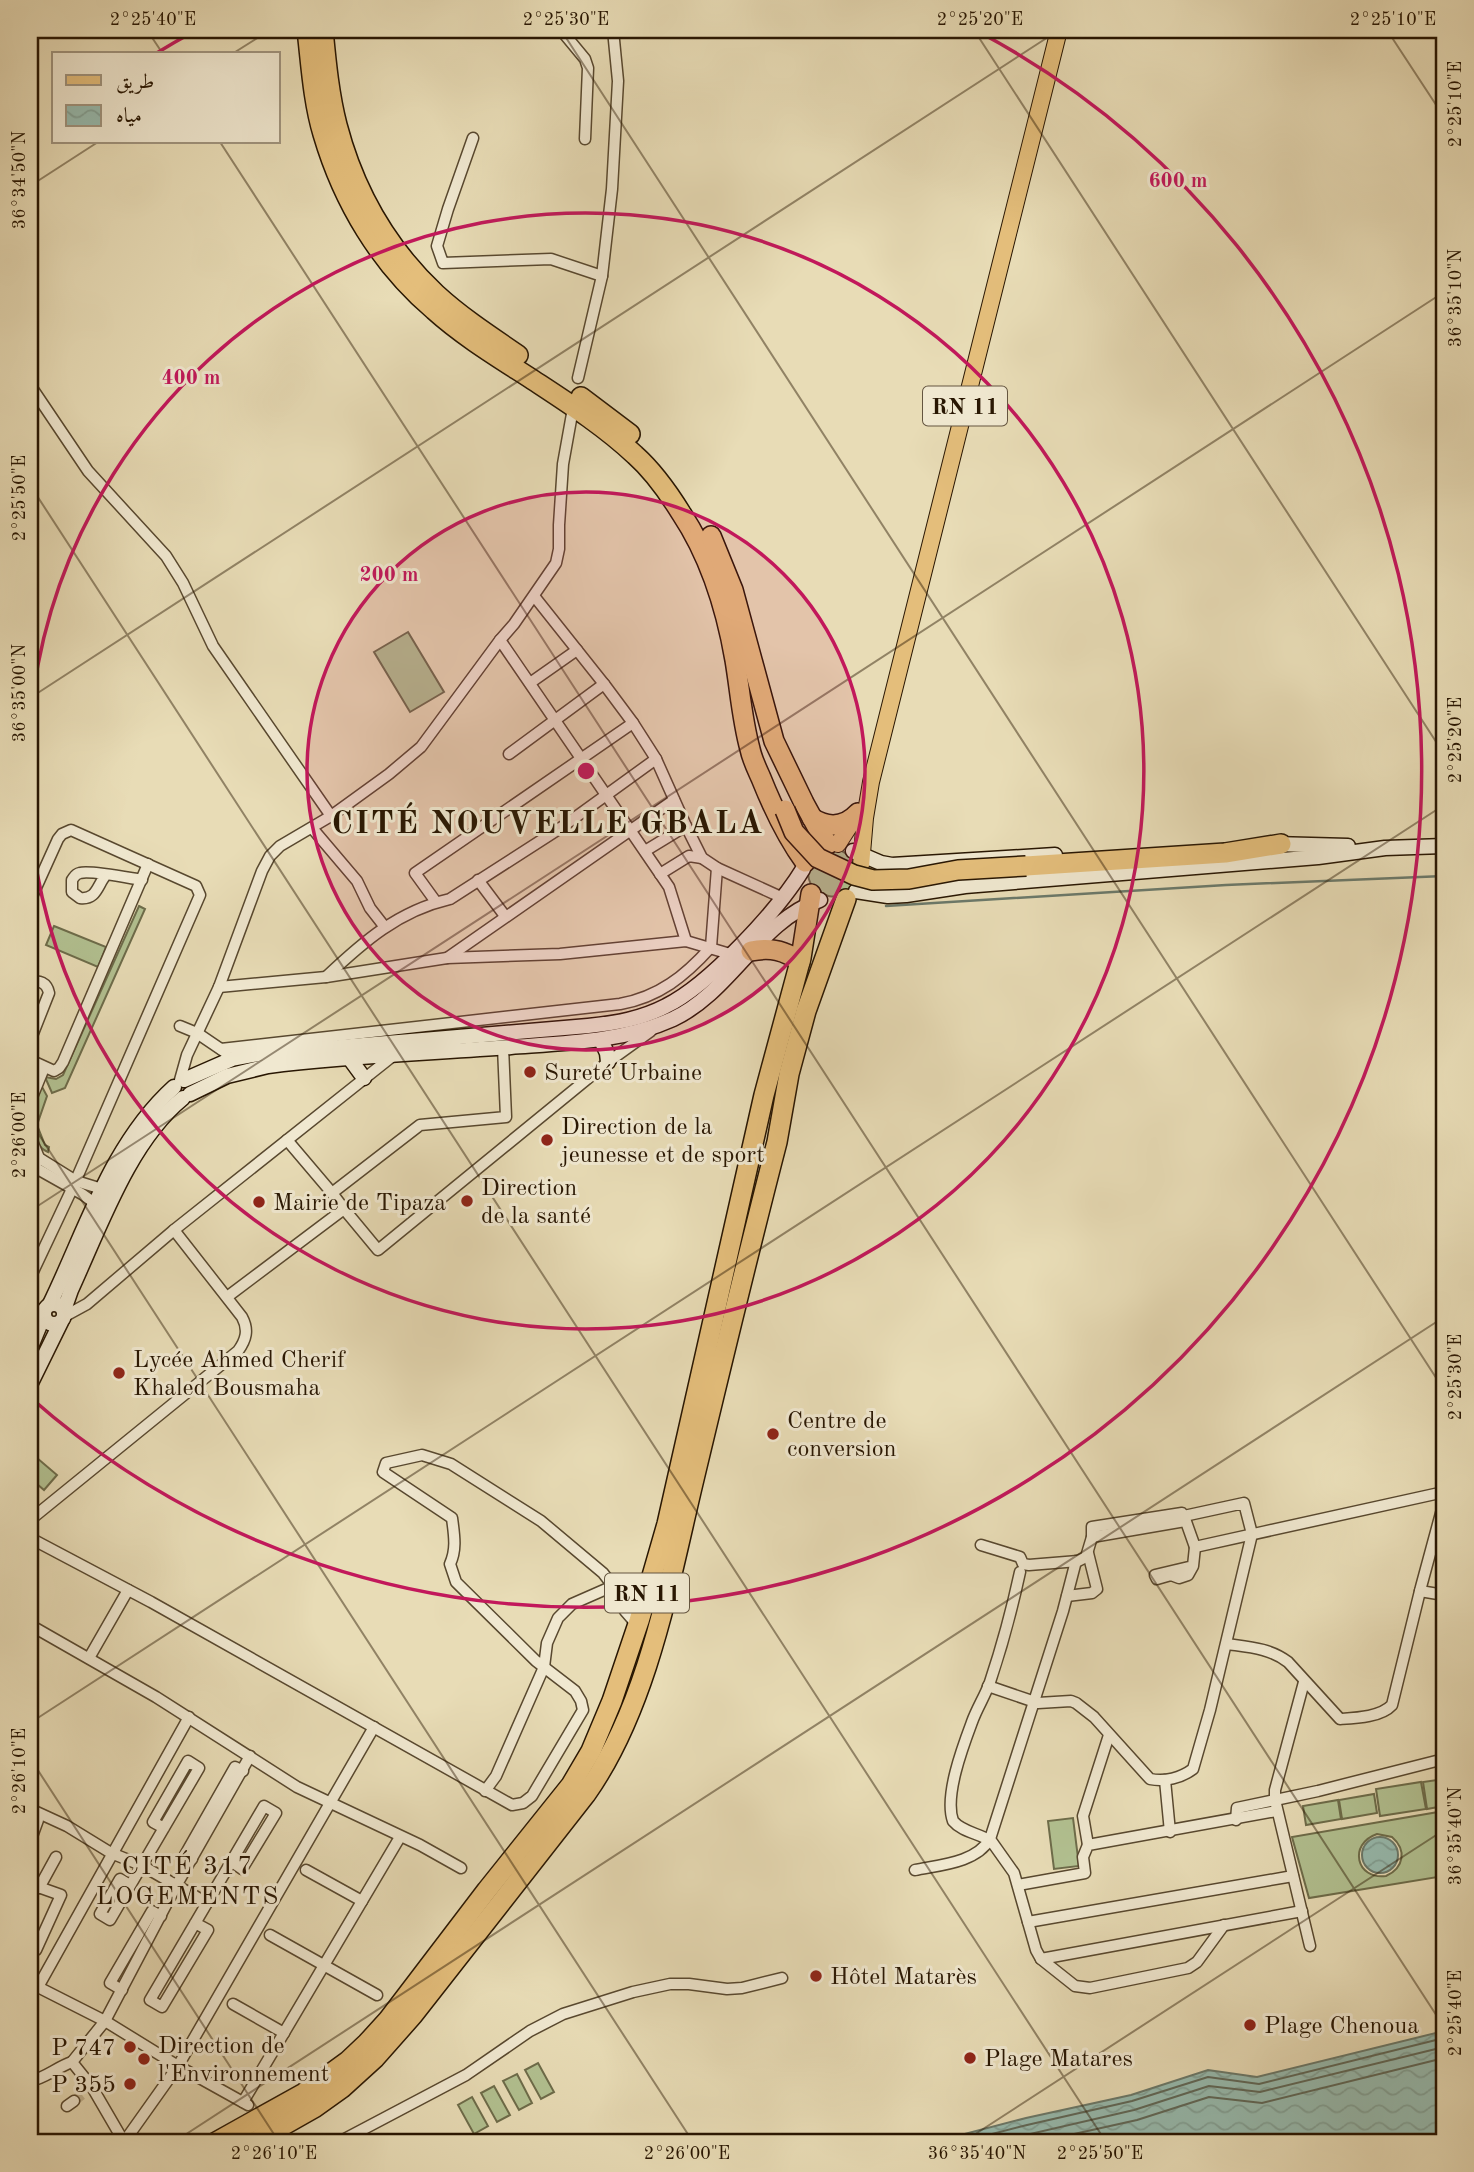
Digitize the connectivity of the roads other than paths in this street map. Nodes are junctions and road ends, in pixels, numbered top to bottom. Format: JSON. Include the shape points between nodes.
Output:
{"nodes":[{"id":1,"x":307,"y":30,"type":"edge"},
{"id":2,"x":323,"y":30,"type":"edge"},
{"id":3,"x":561,"y":30,"type":"edge"},
{"id":4,"x":613,"y":30,"type":"edge"},
{"id":5,"x":1059,"y":30,"type":"edge"},
{"id":6,"x":474,"y":138,"type":"dead end"},
{"id":7,"x":585,"y":139,"type":"dead end"},
{"id":8,"x":602,"y":276,"type":"junction"},
{"id":9,"x":578,"y":378,"type":"dead end"},
{"id":10,"x":30,"y":385,"type":"edge"},
{"id":11,"x":572,"y":414,"type":"dead end"},
{"id":12,"x":534,"y":596,"type":"junction"},
{"id":13,"x":500,"y":640,"type":"junction"},
{"id":14,"x":577,"y":650,"type":"junction"},
{"id":15,"x":745,"y":671,"type":"junction"},
{"id":16,"x":530,"y":683,"type":"junction"},
{"id":17,"x":604,"y":684,"type":"junction"},
{"id":18,"x":555,"y":721,"type":"junction"},
{"id":19,"x":633,"y":723,"type":"junction"},
{"id":20,"x":509,"y":754,"type":"dead end"},
{"id":21,"x":580,"y":758,"type":"junction"},
{"id":22,"x":656,"y":759,"type":"junction"},
{"id":23,"x":872,"y":782,"type":"junction"},
{"id":24,"x":606,"y":796,"type":"junction"},
{"id":25,"x":674,"y":800,"type":"junction"},
{"id":26,"x":858,"y":813,"type":"junction"},
{"id":27,"x":331,"y":816,"type":"junction"},
{"id":28,"x":812,"y":818,"type":"junction"},
{"id":29,"x":686,"y":826,"type":"junction"},
{"id":30,"x":312,"y":828,"type":"junction"},
{"id":31,"x":631,"y":832,"type":"junction"},
{"id":32,"x":1280,"y":844,"type":"junction"},
{"id":33,"x":1444,"y":846,"type":"edge"},
{"id":34,"x":1385,"y":848,"type":"junction"},
{"id":35,"x":645,"y":852,"type":"junction"},
{"id":36,"x":848,"y":852,"type":"junction"},
{"id":37,"x":702,"y":858,"type":"junction"},
{"id":38,"x":1133,"y":859,"type":"junction"},
{"id":39,"x":1223,"y":863,"type":"junction"},
{"id":40,"x":148,"y":864,"type":"junction"},
{"id":41,"x":804,"y":865,"type":"junction"},
{"id":42,"x":717,"y":868,"type":"junction"},
{"id":43,"x":660,"y":874,"type":"junction"},
{"id":44,"x":106,"y":875,"type":"dead end"},
{"id":45,"x":142,"y":880,"type":"junction"},
{"id":46,"x":478,"y":880,"type":"junction"},
{"id":47,"x":851,"y":895,"type":"junction"},
{"id":48,"x":783,"y":898,"type":"junction"},
{"id":49,"x":814,"y":899,"type":"junction"},
{"id":50,"x":30,"y":901,"type":"edge"},
{"id":51,"x":436,"y":902,"type":"junction"},
{"id":52,"x":505,"y":916,"type":"junction"},
{"id":53,"x":384,"y":926,"type":"junction"},
{"id":54,"x":687,"y":941,"type":"junction"},
{"id":55,"x":711,"y":947,"type":"junction"},
{"id":56,"x":751,"y":951,"type":"junction"},
{"id":57,"x":730,"y":954,"type":"junction"},
{"id":58,"x":447,"y":958,"type":"junction"},
{"id":59,"x":800,"y":962,"type":"junction"},
{"id":60,"x":326,"y":977,"type":"junction"},
{"id":61,"x":30,"y":983,"type":"edge"},
{"id":62,"x":219,"y":987,"type":"junction"},
{"id":63,"x":180,"y":1026,"type":"dead end"},
{"id":64,"x":658,"y":1026,"type":"junction"},
{"id":65,"x":197,"y":1033,"type":"junction"},
{"id":66,"x":601,"y":1040,"type":"junction"},
{"id":67,"x":30,"y":1041,"type":"edge"},
{"id":68,"x":503,"y":1047,"type":"junction"},
{"id":69,"x":227,"y":1054,"type":"junction"},
{"id":70,"x":394,"y":1055,"type":"junction"},
{"id":71,"x":350,"y":1059,"type":"junction"},
{"id":72,"x":30,"y":1060,"type":"edge"},
{"id":73,"x":608,"y":1062,"type":"junction"},
{"id":74,"x":44,"y":1068,"type":"junction"},
{"id":75,"x":364,"y":1078,"type":"junction"},
{"id":76,"x":182,"y":1088,"type":"junction"},
{"id":77,"x":30,"y":1102,"type":"edge"},
{"id":78,"x":506,"y":1117,"type":"junction"},
{"id":79,"x":519,"y":1135,"type":"junction"},
{"id":80,"x":30,"y":1136,"type":"edge"},
{"id":81,"x":286,"y":1140,"type":"junction"},
{"id":82,"x":34,"y":1164,"type":"edge"},
{"id":83,"x":74,"y":1185,"type":"junction"},
{"id":84,"x":102,"y":1189,"type":"junction"},
{"id":85,"x":332,"y":1193,"type":"junction"},
{"id":86,"x":96,"y":1204,"type":"junction"},
{"id":87,"x":344,"y":1209,"type":"junction"},
{"id":88,"x":174,"y":1230,"type":"junction"},
{"id":89,"x":30,"y":1279,"type":"edge"},
{"id":90,"x":227,"y":1297,"type":"junction"},
{"id":91,"x":57,"y":1313,"type":"junction"},
{"id":92,"x":30,"y":1349,"type":"edge"},
{"id":93,"x":30,"y":1385,"type":"edge"},
{"id":94,"x":1444,"y":1493,"type":"edge"},
{"id":95,"x":1444,"y":1502,"type":"edge"},
{"id":96,"x":1184,"y":1518,"type":"junction"},
{"id":97,"x":30,"y":1520,"type":"edge"},
{"id":98,"x":1252,"y":1534,"type":"junction"},
{"id":99,"x":30,"y":1538,"type":"edge"},
{"id":100,"x":981,"y":1545,"type":"dead end"},
{"id":101,"x":1195,"y":1546,"type":"junction"},
{"id":102,"x":1088,"y":1553,"type":"junction"},
{"id":103,"x":1076,"y":1561,"type":"junction"},
{"id":104,"x":1193,"y":1566,"type":"dead end"},
{"id":105,"x":1026,"y":1568,"type":"junction"},
{"id":106,"x":613,"y":1586,"type":"junction"},
{"id":107,"x":128,"y":1590,"type":"junction"},
{"id":108,"x":1420,"y":1591,"type":"junction"},
{"id":109,"x":1444,"y":1595,"type":"edge"},
{"id":110,"x":1067,"y":1596,"type":"junction"},
{"id":111,"x":30,"y":1625,"type":"edge"},
{"id":112,"x":638,"y":1626,"type":"junction"},
{"id":113,"x":1227,"y":1644,"type":"junction"},
{"id":114,"x":89,"y":1658,"type":"junction"},
{"id":115,"x":544,"y":1667,"type":"junction"},
{"id":116,"x":1304,"y":1682,"type":"junction"},
{"id":117,"x":988,"y":1686,"type":"junction"},
{"id":118,"x":1034,"y":1702,"type":"junction"},
{"id":119,"x":189,"y":1717,"type":"junction"},
{"id":120,"x":374,"y":1727,"type":"junction"},
{"id":121,"x":1109,"y":1735,"type":"junction"},
{"id":122,"x":250,"y":1756,"type":"junction"},
{"id":123,"x":1444,"y":1759,"type":"edge"},
{"id":124,"x":1166,"y":1780,"type":"junction"},
{"id":125,"x":485,"y":1791,"type":"junction"},
{"id":126,"x":329,"y":1803,"type":"junction"},
{"id":127,"x":1276,"y":1805,"type":"junction"},
{"id":128,"x":30,"y":1809,"type":"edge"},
{"id":129,"x":38,"y":1820,"type":"dead end"},
{"id":130,"x":163,"y":1828,"type":"junction"},
{"id":131,"x":1170,"y":1832,"type":"junction"},
{"id":132,"x":400,"y":1837,"type":"junction"},
{"id":133,"x":990,"y":1839,"type":"junction"},
{"id":134,"x":30,"y":1842,"type":"edge"},
{"id":135,"x":1088,"y":1845,"type":"junction"},
{"id":136,"x":111,"y":1853,"type":"junction"},
{"id":137,"x":56,"y":1857,"type":"dead end"},
{"id":138,"x":232,"y":1862,"type":"junction"},
{"id":139,"x":141,"y":1865,"type":"junction"},
{"id":140,"x":461,"y":1868,"type":"dead end"},
{"id":141,"x":306,"y":1870,"type":"dead end"},
{"id":142,"x":915,"y":1870,"type":"dead end"},
{"id":143,"x":1293,"y":1876,"type":"junction"},
{"id":144,"x":130,"y":1885,"type":"dead end"},
{"id":145,"x":1018,"y":1885,"type":"junction"},
{"id":146,"x":32,"y":1886,"type":"edge"},
{"id":147,"x":176,"y":1886,"type":"junction"},
{"id":148,"x":362,"y":1901,"type":"junction"},
{"id":149,"x":206,"y":1903,"type":"junction"},
{"id":150,"x":1302,"y":1911,"type":"junction"},
{"id":151,"x":1028,"y":1922,"type":"junction"},
{"id":152,"x":195,"y":1923,"type":"junction"},
{"id":153,"x":1224,"y":1925,"type":"junction"},
{"id":154,"x":270,"y":1935,"type":"dead end"},
{"id":155,"x":1310,"y":1945,"type":"dead end"},
{"id":156,"x":30,"y":1948,"type":"edge"},
{"id":157,"x":1041,"y":1959,"type":"junction"},
{"id":158,"x":324,"y":1965,"type":"junction"},
{"id":159,"x":782,"y":1978,"type":"dead end"},
{"id":160,"x":34,"y":1985,"type":"edge"},
{"id":161,"x":377,"y":1995,"type":"dead end"},
{"id":162,"x":233,"y":2004,"type":"dead end"},
{"id":163,"x":105,"y":2021,"type":"junction"},
{"id":164,"x":284,"y":2033,"type":"junction"},
{"id":165,"x":72,"y":2062,"type":"junction"},
{"id":166,"x":177,"y":2066,"type":"junction"},
{"id":167,"x":30,"y":2081,"type":"edge"},
{"id":168,"x":124,"y":2142,"type":"edge"},
{"id":169,"x":216,"y":2142,"type":"edge"},
{"id":170,"x":254,"y":2142,"type":"edge"},
{"id":171,"x":339,"y":2142,"type":"edge"}],
"edges":[{"from":1,"to":15,"type":"highway","via":[[322,133],[367,234],[408,287],[435,311],[585,415],[659,481],[700,543]]},
{"from":2,"to":15,"type":"highway","via":[[336,124],[360,192],[382,230],[414,271],[460,315],[606,414],[665,468],[698,515],[723,563],[733,590]]},
{"from":3,"to":7,"type":"street","via":[[588,68]]},
{"from":4,"to":8,"type":"street","via":[[618,81]]},
{"from":5,"to":23,"type":"main road","number":"RN 11"},
{"from":6,"to":8,"type":"street","via":[[437,246],[443,263],[551,259]]},
{"from":8,"to":9,"type":"street"},
{"from":10,"to":27,"type":"street","via":[[88,471],[166,556],[213,646]]},
{"from":11,"to":12,"type":"street","via":[[562,464],[559,549],[556,563]]},
{"from":12,"to":13,"type":"street"},
{"from":12,"to":14,"type":"street"},
{"from":13,"to":16,"type":"street"},
{"from":13,"to":27,"type":"street","via":[[421,747]]},
{"from":14,"to":16,"type":"street"},
{"from":14,"to":17,"type":"street"},
{"from":15,"to":28,"type":"highway"},
{"from":15,"to":38,"type":"highway","bridge":true,"via":[[759,736],[785,810],[794,832],[818,858],[873,880]]},
{"from":15,"to":41,"type":"highway","via":[[750,750],[778,820]]},
{"from":16,"to":18,"type":"street"},
{"from":17,"to":18,"type":"street"},
{"from":17,"to":19,"type":"street"},
{"from":18,"to":20,"type":"street"},
{"from":18,"to":21,"type":"street"},
{"from":19,"to":21,"type":"street"},
{"from":19,"to":22,"type":"street"},
{"from":21,"to":24,"type":"street"},
{"from":21,"to":51,"type":"street","via":[[415,873]]},
{"from":22,"to":24,"type":"street"},
{"from":22,"to":25,"type":"street"},
{"from":23,"to":26,"type":"main road","number":"RN 11"},
{"from":23,"to":36,"type":"main road","number":"RN 11"},
{"from":24,"to":31,"type":"street"},
{"from":24,"to":46,"type":"street"},
{"from":25,"to":29,"type":"street"},
{"from":25,"to":31,"type":"street"},
{"from":26,"to":28,"type":"highway","via":[[840,825]]},
{"from":26,"to":36,"type":"main road"},
{"from":27,"to":30,"type":"street"},
{"from":28,"to":36,"type":"highway","via":[[822,836]]},
{"from":29,"to":35,"type":"street"},
{"from":29,"to":37,"type":"street"},
{"from":30,"to":53,"type":"street","via":[[356,881]]},
{"from":30,"to":62,"type":"street","via":[[270,856]]},
{"from":31,"to":35,"type":"street"},
{"from":31,"to":52,"type":"street"},
{"from":32,"to":34,"type":"main road"},
{"from":32,"to":36,"type":"main road","via":[[892,864]]},
{"from":32,"to":38,"type":"highway"},
{"from":33,"to":34,"type":"main road"},
{"from":34,"to":39,"type":"main road"},
{"from":35,"to":43,"type":"street"},
{"from":36,"to":41,"type":"main road","via":[[812,852]]},
{"from":36,"to":47,"type":"main road","number":"RN 11","via":[[862,876]]},
{"from":37,"to":42,"type":"street"},
{"from":37,"to":43,"type":"street","via":[[689,856]]},
{"from":38,"to":39,"type":"highway"},
{"from":39,"to":47,"type":"main road","via":[[888,896]]},
{"from":40,"to":45,"type":"street"},
{"from":40,"to":50,"type":"street","via":[[68,831],[58,839]]},
{"from":40,"to":83,"type":"street","via":[[196,886],[199,897]]},
{"from":41,"to":48,"type":"main road"},
{"from":41,"to":49,"type":"main road","number":"RN 11","via":[[804,882]]},
{"from":42,"to":48,"type":"street"},
{"from":42,"to":55,"type":"street"},
{"from":43,"to":54,"type":"street"},
{"from":44,"to":45,"type":"street"},
{"from":45,"to":74,"type":"street","via":[[63,1062],[54,1070]]},
{"from":46,"to":51,"type":"street","via":[[450,899]]},
{"from":46,"to":52,"type":"street"},
{"from":47,"to":49,"type":"main road","via":[[830,903]]},
{"from":47,"to":170,"type":"highway","number":"RN 11","via":[[814,988],[789,1074],[777,1142],[671,1576],[625,1727],[586,1794],[394,2038],[342,2088]]},
{"from":48,"to":57,"type":"main road"},
{"from":49,"to":56,"type":"main road"},
{"from":49,"to":59,"type":"highway","number":"RN 11"},
{"from":51,"to":53,"type":"street"},
{"from":52,"to":58,"type":"street"},
{"from":53,"to":60,"type":"street"},
{"from":54,"to":55,"type":"street"},
{"from":54,"to":58,"type":"street","via":[[560,954]]},
{"from":55,"to":57,"type":"street"},
{"from":55,"to":69,"type":"street","via":[[661,991],[634,1002]]},
{"from":56,"to":59,"type":"highway","via":[[778,950]]},
{"from":56,"to":64,"type":"main road","via":[[705,998]]},
{"from":57,"to":69,"type":"main road","via":[[681,998],[619,1022]]},
{"from":58,"to":60,"type":"street"},
{"from":59,"to":112,"type":"highway","number":"RN 11","via":[[764,1095],[667,1524]]},
{"from":60,"to":62,"type":"street"},
{"from":61,"to":67,"type":"street","via":[[42,982],[49,993]]},
{"from":62,"to":65,"type":"street"},
{"from":63,"to":65,"type":"street"},
{"from":64,"to":66,"type":"main road"},
{"from":64,"to":73,"type":"street"},
{"from":65,"to":69,"type":"street"},
{"from":65,"to":76,"type":"street","via":[[187,1055]]},
{"from":66,"to":68,"type":"main road"},
{"from":66,"to":73,"type":"main road"},
{"from":68,"to":70,"type":"main road"},
{"from":68,"to":78,"type":"street"},
{"from":69,"to":76,"type":"main road"},
{"from":70,"to":71,"type":"main road"},
{"from":70,"to":75,"type":"street"},
{"from":71,"to":75,"type":"main road"},
{"from":71,"to":76,"type":"main road","via":[[279,1064]]},
{"from":72,"to":74,"type":"street"},
{"from":73,"to":79,"type":"street"},
{"from":74,"to":77,"type":"street"},
{"from":75,"to":81,"type":"street"},
{"from":76,"to":84,"type":"main road","via":[[155,1105]]},
{"from":76,"to":91,"type":"main road","via":[[136,1154]]},
{"from":78,"to":79,"type":"street"},
{"from":78,"to":85,"type":"street","via":[[420,1125]]},
{"from":79,"to":87,"type":"street","via":[[378,1250]]},
{"from":80,"to":82,"type":"street"},
{"from":81,"to":85,"type":"street"},
{"from":81,"to":88,"type":"street"},
{"from":82,"to":83,"type":"street"},
{"from":83,"to":84,"type":"street"},
{"from":83,"to":86,"type":"street"},
{"from":83,"to":89,"type":"street"},
{"from":84,"to":86,"type":"main road"},
{"from":85,"to":87,"type":"street"},
{"from":86,"to":91,"type":"main road"},
{"from":87,"to":90,"type":"street"},
{"from":88,"to":90,"type":"street"},
{"from":88,"to":91,"type":"street","via":[[87,1304]]},
{"from":90,"to":97,"type":"street","via":[[246,1326],[238,1351]]},
{"from":91,"to":92,"type":"main road"},
{"from":91,"to":93,"type":"main road"},
{"from":94,"to":98,"type":"street"},
{"from":95,"to":108,"type":"street"},
{"from":96,"to":98,"type":"street","via":[[1244,1503]]},
{"from":96,"to":101,"type":"street"},
{"from":96,"to":102,"type":"street","via":[[1182,1513],[1092,1527]]},
{"from":98,"to":101,"type":"street"},
{"from":98,"to":113,"type":"street"},
{"from":99,"to":107,"type":"street"},
{"from":100,"to":105,"type":"street","via":[[1020,1557]]},
{"from":101,"to":104,"type":"street"},
{"from":102,"to":103,"type":"street"},
{"from":102,"to":110,"type":"street","via":[[1097,1589]]},
{"from":103,"to":105,"type":"street"},
{"from":103,"to":110,"type":"street"},
{"from":105,"to":117,"type":"street"},
{"from":106,"to":112,"type":"street"},
{"from":106,"to":115,"type":"street","via":[[572,1604],[558,1618],[547,1643]]},
{"from":106,"to":115,"type":"street","via":[[541,1521],[451,1464],[422,1455],[386,1463],[383,1472],[452,1518],[455,1544],[450,1564],[456,1582]]},
{"from":107,"to":114,"type":"street"},
{"from":107,"to":120,"type":"street"},
{"from":108,"to":109,"type":"street"},
{"from":108,"to":116,"type":"street","via":[[1391,1708],[1340,1719]]},
{"from":110,"to":118,"type":"street"},
{"from":111,"to":114,"type":"street"},
{"from":112,"to":169,"type":"highway","number":"RN 11","via":[[602,1727],[571,1785],[388,2020],[323,2080]]},
{"from":113,"to":116,"type":"street","via":[[1278,1654]]},
{"from":113,"to":124,"type":"street","via":[[1196,1763],[1189,1773]]},
{"from":114,"to":119,"type":"street"},
{"from":115,"to":125,"type":"street"},
{"from":115,"to":125,"type":"street","via":[[575,1691],[583,1710],[532,1796],[512,1805]]},
{"from":116,"to":127,"type":"street","via":[[1275,1790]]},
{"from":117,"to":118,"type":"street"},
{"from":117,"to":133,"type":"street","via":[[958,1763],[950,1806],[951,1816],[962,1830]]},
{"from":118,"to":121,"type":"street","via":[[1076,1703]]},
{"from":118,"to":133,"type":"street"},
{"from":119,"to":122,"type":"street"},
{"from":119,"to":136,"type":"street"},
{"from":120,"to":125,"type":"street"},
{"from":120,"to":126,"type":"street"},
{"from":121,"to":124,"type":"street","via":[[1144,1775]]},
{"from":121,"to":135,"type":"street","via":[[1083,1815]]},
{"from":122,"to":126,"type":"street"},
{"from":122,"to":147,"type":"street"},
{"from":123,"to":127,"type":"street"},
{"from":124,"to":131,"type":"street"},
{"from":126,"to":132,"type":"street"},
{"from":126,"to":166,"type":"street"},
{"from":127,"to":131,"type":"street","via":[[1237,1808],[1236,1819]]},
{"from":127,"to":143,"type":"street"},
{"from":128,"to":136,"type":"street"},
{"from":129,"to":134,"type":"street"},
{"from":130,"to":130,"type":"street","via":[[153,1822],[188,1762],[199,1768]]},
{"from":130,"to":139,"type":"street"},
{"from":131,"to":135,"type":"street"},
{"from":132,"to":140,"type":"street"},
{"from":132,"to":148,"type":"street"},
{"from":133,"to":142,"type":"street","via":[[973,1855]]},
{"from":133,"to":145,"type":"street"},
{"from":135,"to":145,"type":"street","via":[[1083,1857],[1085,1873]]},
{"from":136,"to":139,"type":"street"},
{"from":136,"to":160,"type":"street"},
{"from":137,"to":146,"type":"street"},
{"from":138,"to":138,"type":"street","via":[[264,1806],[276,1813],[242,1868]]},
{"from":138,"to":149,"type":"street"},
{"from":139,"to":144,"type":"street"},
{"from":139,"to":147,"type":"street"},
{"from":141,"to":148,"type":"street"},
{"from":143,"to":150,"type":"street"},
{"from":143,"to":151,"type":"street"},
{"from":145,"to":151,"type":"street"},
{"from":146,"to":156,"type":"street","via":[[61,1895],[36,1950]]},
{"from":147,"to":149,"type":"street"},
{"from":147,"to":163,"type":"street"},
{"from":148,"to":158,"type":"street"},
{"from":149,"to":152,"type":"street"},
{"from":150,"to":153,"type":"street"},
{"from":150,"to":155,"type":"street"},
{"from":151,"to":157,"type":"street"},
{"from":152,"to":152,"type":"street","via":[[208,1930],[162,2007],[150,2000]]},
{"from":153,"to":157,"type":"street"},
{"from":153,"to":157,"type":"street","via":[[1188,1968],[1090,1988],[1075,1986]]},
{"from":154,"to":158,"type":"street"},
{"from":158,"to":161,"type":"street"},
{"from":158,"to":164,"type":"street"},
{"from":159,"to":171,"type":"street","via":[[727,1989],[670,1984],[563,2014],[466,2075]]},
{"from":160,"to":163,"type":"street"},
{"from":162,"to":164,"type":"street"},
{"from":163,"to":165,"type":"street"},
{"from":163,"to":166,"type":"street"},
{"from":164,"to":166,"type":"street","via":[[246,2104]]},
{"from":165,"to":167,"type":"street"},
{"from":165,"to":168,"type":"street","via":[[79,2097]]},
{"from":166,"to":168,"type":"street"}]}
